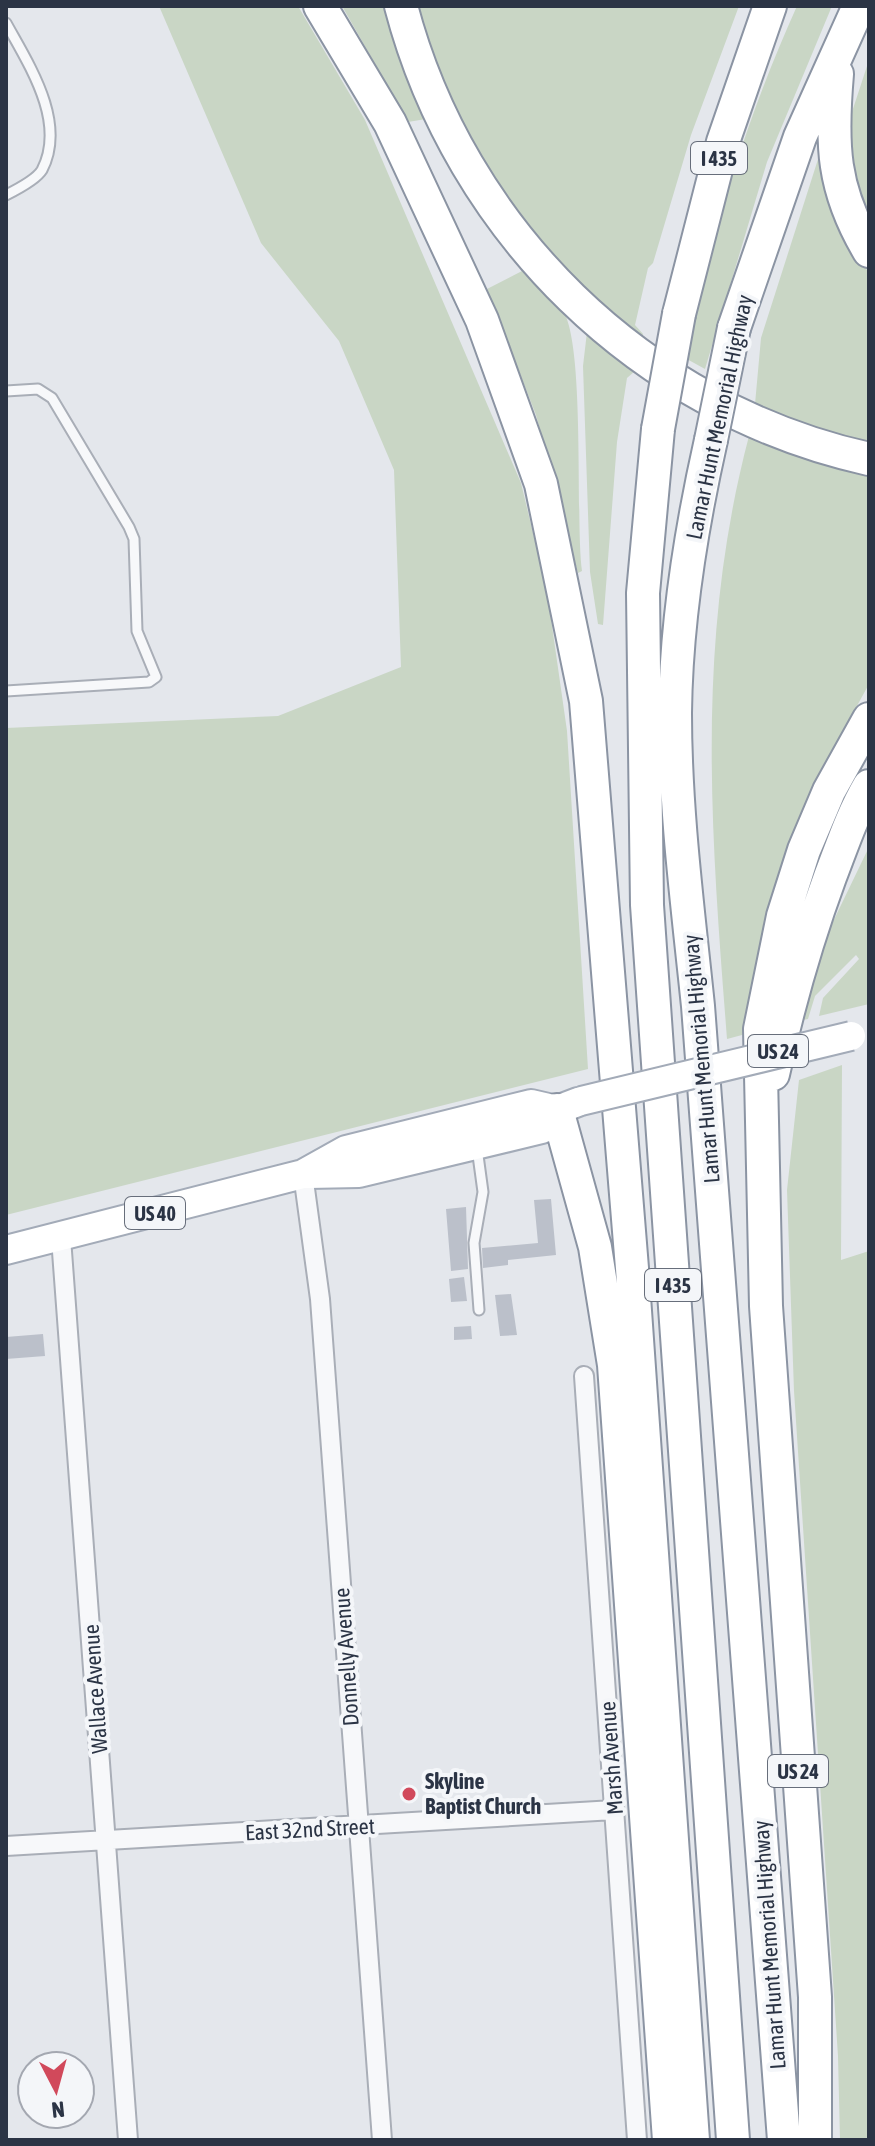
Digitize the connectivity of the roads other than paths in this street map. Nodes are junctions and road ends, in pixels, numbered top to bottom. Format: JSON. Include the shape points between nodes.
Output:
{"nodes":[{"id":1,"x":320,"y":6,"type":"edge"},
{"id":2,"x":401,"y":6,"type":"edge"},
{"id":3,"x":770,"y":6,"type":"edge"},
{"id":4,"x":859,"y":6,"type":"edge"},
{"id":5,"x":6,"y":23,"type":"edge"},
{"id":6,"x":840,"y":49,"type":"junction"},
{"id":7,"x":6,"y":195,"type":"edge"},
{"id":8,"x":869,"y":251,"type":"edge"},
{"id":9,"x":6,"y":391,"type":"edge"},
{"id":10,"x":869,"y":459,"type":"edge"},
{"id":11,"x":6,"y":691,"type":"edge"},
{"id":12,"x":869,"y":719,"type":"edge"},
{"id":13,"x":869,"y":786,"type":"edge"},
{"id":14,"x":869,"y":827,"type":"edge"},
{"id":15,"x":826,"y":890,"type":"junction"},
{"id":16,"x":860,"y":1035,"type":"edge"},
{"id":17,"x":569,"y":1106,"type":"junction"},
{"id":18,"x":476,"y":1145,"type":"junction"},
{"id":19,"x":303,"y":1174,"type":"junction"},
{"id":20,"x":762,"y":1218,"type":"junction"},
{"id":21,"x":61,"y":1238,"type":"junction"},
{"id":22,"x":6,"y":1250,"type":"edge"},
{"id":23,"x":479,"y":1310,"type":"dead end"},
{"id":24,"x":584,"y":1376,"type":"dead end"},
{"id":25,"x":614,"y":1810,"type":"junction"},
{"id":26,"x":358,"y":1826,"type":"junction"},
{"id":27,"x":106,"y":1841,"type":"junction"},
{"id":28,"x":6,"y":1846,"type":"edge"},
{"id":29,"x":128,"y":2140,"type":"edge"},
{"id":30,"x":382,"y":2140,"type":"edge"},
{"id":31,"x":637,"y":2140,"type":"edge"},
{"id":32,"x":669,"y":2140,"type":"edge"},
{"id":33,"x":693,"y":2140,"type":"edge"},
{"id":34,"x":733,"y":2140,"type":"edge"},
{"id":35,"x":784,"y":2140,"type":"edge"},
{"id":36,"x":815,"y":2140,"type":"edge"}],
"edges":[{"from":1,"to":33,"type":"highway","via":[[390,123],[482,320],[541,484],[586,701]]},
{"from":2,"to":10,"type":"highway","via":[[445,124],[480,186],[517,241],[572,302],[637,356],[699,395],[758,425]]},
{"from":3,"to":34,"type":"highway","name":"Lamar Hunt Memorial Highway","number":"I 435","bridge":true,"via":[[723,142],[679,314],[658,429],[643,593],[647,905]]},
{"from":4,"to":6,"type":"highway","name":"Lamar Hunt Memorial Highway","number":"I 435"},
{"from":5,"to":7,"type":"lane","via":[[40,84],[51,140],[41,173]]},
{"from":6,"to":8,"type":"highway","via":[[832,130],[837,184]]},
{"from":6,"to":35,"type":"highway","name":"Lamar Hunt Memorial Highway","number":"I 435","bridge":true,"via":[[800,137],[734,328],[691,530],[677,696],[680,831],[698,1006]]},
{"from":9,"to":11,"type":"lane","via":[[38,389],[52,398],[129,527],[134,539],[137,631],[156,677],[149,682]]},
{"from":12,"to":20,"type":"highway","via":[[804,850],[769,973],[760,1029]]},
{"from":13,"to":15,"type":"highway","number":"US 24"},
{"from":14,"to":15,"type":"highway"},
{"from":15,"to":20,"type":"highway","number":"US 24","via":[[794,978],[771,1081]]},
{"from":16,"to":17,"type":"main road","number":"US 40","bridge":true},
{"from":17,"to":18,"type":"main road","number":"US 40","via":[[542,1129]]},
{"from":17,"to":19,"type":"main road","number":"US 40","via":[[531,1104],[346,1150]]},
{"from":17,"to":32,"type":"highway","via":[[614,1365]]},
{"from":18,"to":19,"type":"main road","number":"US 40","via":[[359,1173]]},
{"from":18,"to":23,"type":"lane","via":[[483,1192],[474,1243]]},
{"from":19,"to":21,"type":"main road","number":"US 40"},
{"from":19,"to":26,"type":"street","name":"Donnelly Avenue","via":[[320,1299]]},
{"from":20,"to":36,"type":"highway","number":"US 24","via":[[815,1997]]},
{"from":21,"to":22,"type":"main road","number":"US 40"},
{"from":21,"to":27,"type":"street","name":"Wallace Avenue"},
{"from":24,"to":25,"type":"street","name":"Marsh Avenue"},
{"from":25,"to":26,"type":"street","name":"East 32nd Street"},
{"from":25,"to":31,"type":"street","name":"Marsh Avenue"},
{"from":26,"to":27,"type":"street","name":"East 32nd Street"},
{"from":26,"to":30,"type":"street","name":"Donnelly Avenue"},
{"from":27,"to":28,"type":"street","name":"East 32nd Street"},
{"from":27,"to":29,"type":"street","name":"Wallace Avenue"}]}
